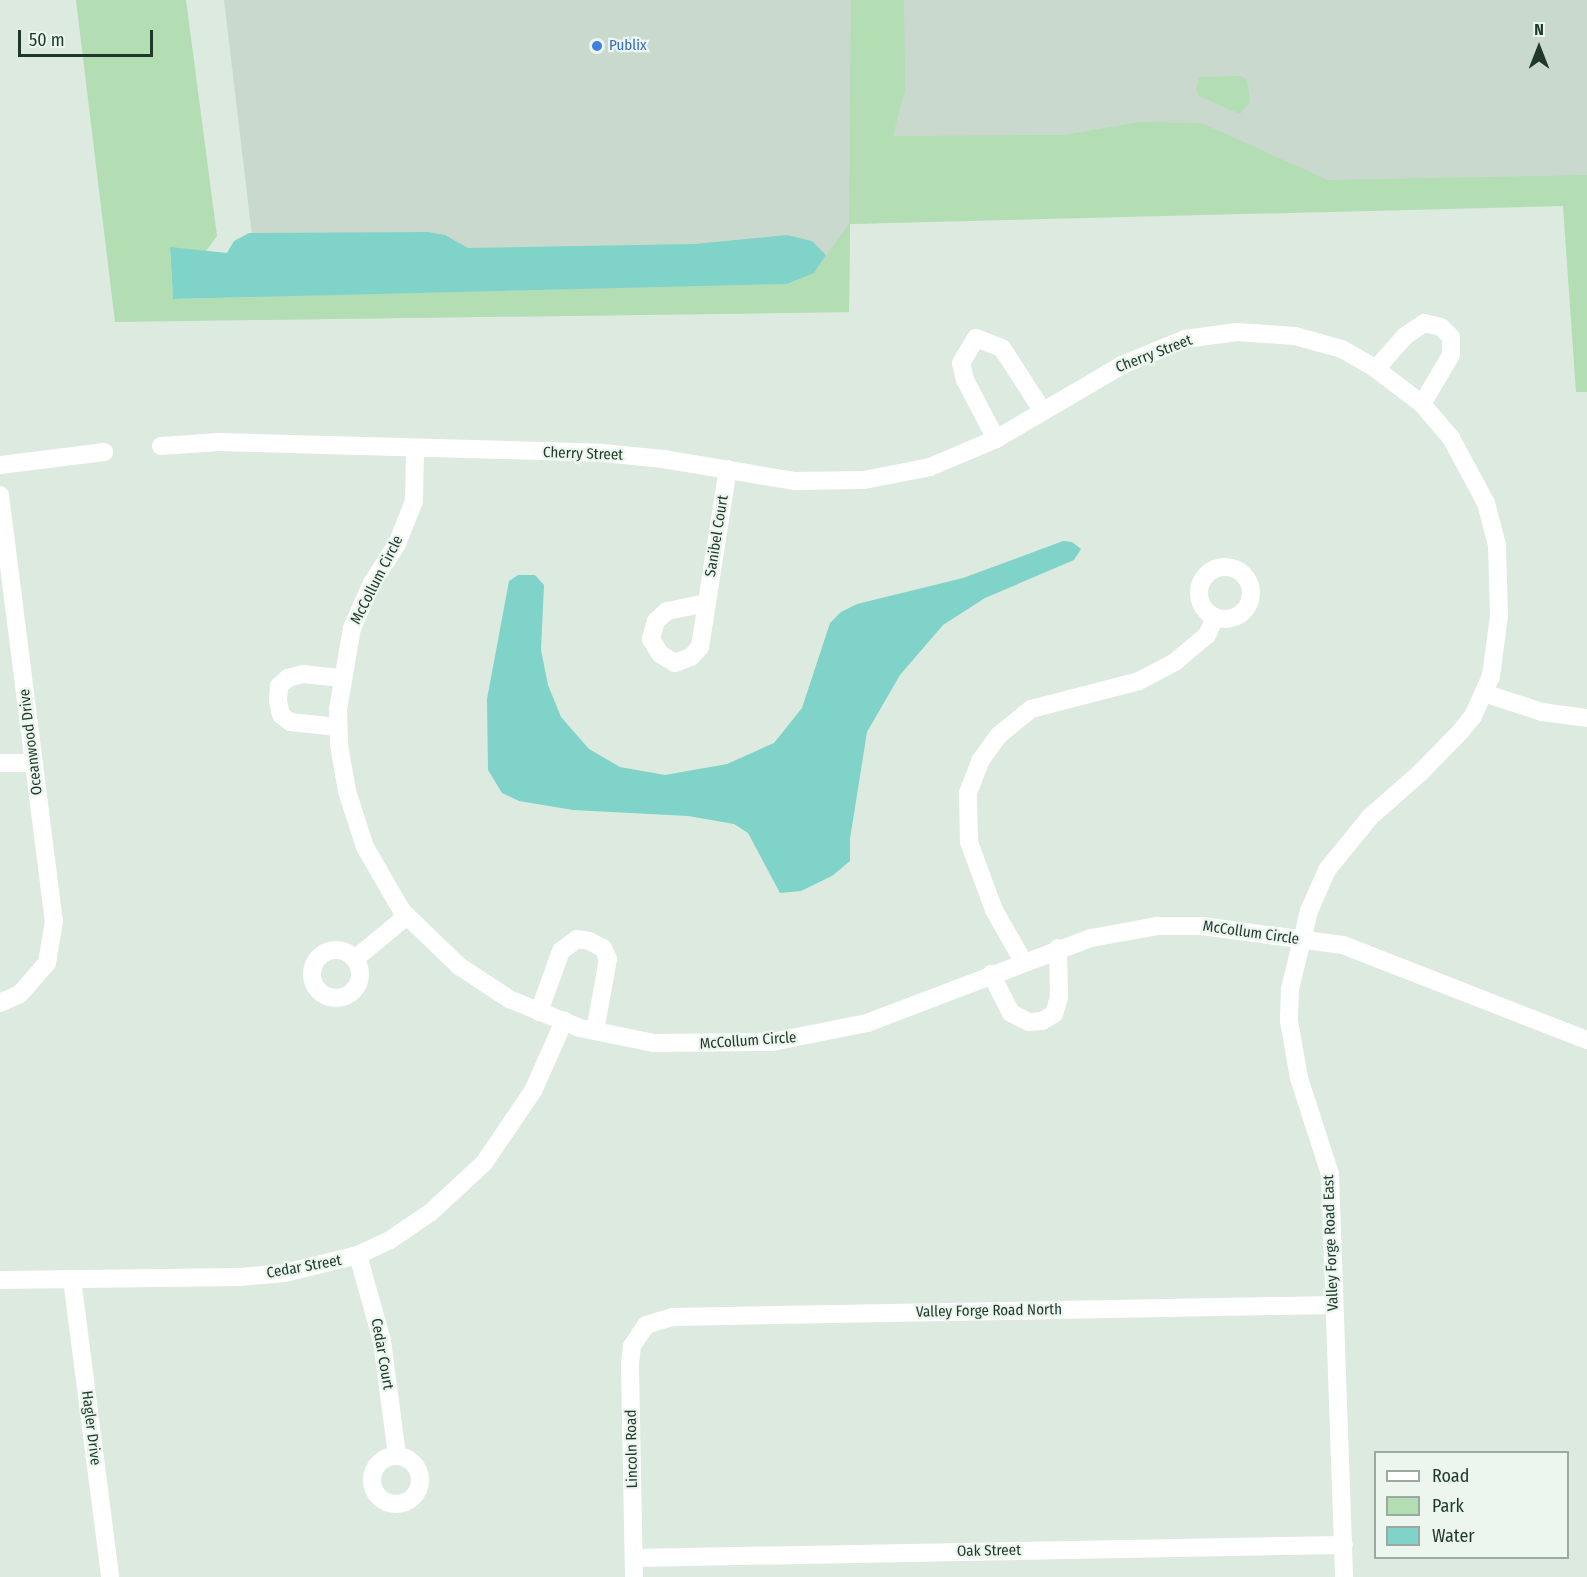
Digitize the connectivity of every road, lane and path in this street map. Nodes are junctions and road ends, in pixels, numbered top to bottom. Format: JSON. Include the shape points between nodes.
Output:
{"nodes":[{"id":1,"x":1376,"y":369,"type":"junction"},
{"id":2,"x":1422,"y":404,"type":"junction"},
{"id":3,"x":1042,"y":410,"type":"junction"},
{"id":4,"x":996,"y":440,"type":"junction"},
{"id":5,"x":161,"y":446,"type":"dead end"},
{"id":6,"x":415,"y":449,"type":"junction"},
{"id":7,"x":104,"y":452,"type":"dead end"},
{"id":8,"x":0,"y":465,"type":"edge"},
{"id":9,"x":728,"y":470,"type":"junction"},
{"id":10,"x":0,"y":495,"type":"edge"},
{"id":11,"x":706,"y":603,"type":"dead end"},
{"id":12,"x":1215,"y":618,"type":"dead end"},
{"id":13,"x":342,"y":678,"type":"junction"},
{"id":14,"x":1484,"y":693,"type":"junction"},
{"id":15,"x":1587,"y":718,"type":"edge"},
{"id":16,"x":338,"y":727,"type":"junction"},
{"id":17,"x":0,"y":763,"type":"edge"},
{"id":18,"x":34,"y":763,"type":"junction"},
{"id":19,"x":407,"y":916,"type":"junction"},
{"id":20,"x":1302,"y":940,"type":"junction"},
{"id":21,"x":1058,"y":948,"type":"junction"},
{"id":22,"x":356,"y":958,"type":"dead end"},
{"id":23,"x":1023,"y":961,"type":"junction"},
{"id":24,"x":991,"y":974,"type":"junction"},
{"id":25,"x":0,"y":1003,"type":"edge"},
{"id":26,"x":539,"y":1012,"type":"junction"},
{"id":27,"x":564,"y":1021,"type":"junction"},
{"id":28,"x":596,"y":1031,"type":"junction"},
{"id":29,"x":1586,"y":1038,"type":"edge"},
{"id":30,"x":358,"y":1255,"type":"junction"},
{"id":31,"x":72,"y":1279,"type":"junction"},
{"id":32,"x":0,"y":1280,"type":"edge"},
{"id":33,"x":1333,"y":1305,"type":"junction"},
{"id":34,"x":646,"y":1325,"type":"joint"},
{"id":35,"x":397,"y":1455,"type":"dead end"},
{"id":36,"x":1344,"y":1545,"type":"junction"},
{"id":37,"x":634,"y":1558,"type":"junction"},
{"id":38,"x":110,"y":1577,"type":"edge"},
{"id":39,"x":634,"y":1577,"type":"edge"},
{"id":40,"x":1344,"y":1577,"type":"edge"}],
"edges":[{"from":1,"to":2,"type":"street","name":"Cherry Street"},
{"from":1,"to":2,"type":"street","via":[[1405,336],[1424,323],[1441,327],[1451,337],[1451,355]]},
{"from":1,"to":3,"type":"street","name":"Cherry Street","via":[[1342,349],[1295,336],[1237,332],[1185,339],[1122,365]]},
{"from":2,"to":14,"type":"street","name":"Cherry Street","via":[[1451,438],[1471,475],[1486,503],[1497,544],[1499,616],[1491,676]]},
{"from":3,"to":4,"type":"street","name":"Cherry Street"},
{"from":3,"to":4,"type":"street","via":[[1002,348],[976,338],[961,363],[965,380]]},
{"from":4,"to":9,"type":"street","name":"Cherry Street","via":[[930,467],[864,480],[795,481]]},
{"from":5,"to":6,"type":"street","name":"Cherry Street","via":[[219,442]]},
{"from":6,"to":9,"type":"street","name":"Cherry Street","via":[[603,453]]},
{"from":6,"to":13,"type":"street","name":"McCollum Circle","via":[[414,501],[397,544],[372,583],[352,628]]},
{"from":7,"to":8,"type":"street"},
{"from":9,"to":11,"type":"street","name":"Sanibel Court"},
{"from":10,"to":18,"type":"street","name":"Oceanwood Drive"},
{"from":12,"to":23,"type":"street","via":[[1207,635],[1175,662],[1139,681],[1031,709],[999,735],[980,761],[968,793],[969,842],[994,910]]},
{"from":13,"to":16,"type":"street","name":"McCollum Circle"},
{"from":13,"to":16,"type":"street","via":[[303,674],[288,678],[279,686],[280,715],[290,722]]},
{"from":14,"to":15,"type":"street","via":[[1542,711]]},
{"from":14,"to":20,"type":"street","name":"Valley Forge Road East","via":[[1473,716],[1440,754],[1370,817],[1327,870]]},
{"from":16,"to":19,"type":"street","name":"McCollum Circle","via":[[347,791],[365,847]]},
{"from":17,"to":18,"type":"street"},
{"from":18,"to":25,"type":"street","name":"Oceanwood Drive","via":[[54,921],[47,963],[32,983]]},
{"from":19,"to":22,"type":"street"},
{"from":19,"to":26,"type":"street","name":"McCollum Circle","via":[[459,966],[510,999]]},
{"from":20,"to":21,"type":"street","name":"McCollum Circle","via":[[1243,929],[1157,926]]},
{"from":20,"to":29,"type":"street","name":"McCollum Circle","via":[[1343,945]]},
{"from":20,"to":33,"type":"street","name":"Valley Forge Road East","via":[[1290,989],[1289,1021],[1299,1078],[1330,1174]]},
{"from":21,"to":23,"type":"street","name":"McCollum Circle"},
{"from":21,"to":24,"type":"street","via":[[1059,998],[1054,1014],[1042,1021],[1029,1022],[1011,1013]]},
{"from":23,"to":24,"type":"street","name":"McCollum Circle"},
{"from":24,"to":28,"type":"street","name":"McCollum Circle","via":[[918,1006],[816,1035],[742,1044],[694,1044],[654,1043]]},
{"from":26,"to":27,"type":"street","name":"McCollum Circle"},
{"from":26,"to":28,"type":"street","via":[[561,951],[577,939],[589,941],[603,948],[609,959]]},
{"from":27,"to":28,"type":"street","name":"McCollum Circle"},
{"from":27,"to":30,"type":"street","name":"Cedar Street","via":[[533,1091],[484,1163],[430,1212],[390,1240]]},
{"from":30,"to":31,"type":"street","name":"Cedar Street","via":[[285,1273]]},
{"from":30,"to":35,"type":"street","name":"Cedar Court","via":[[382,1341]]},
{"from":31,"to":32,"type":"street","name":"Cedar Street"},
{"from":31,"to":38,"type":"street","name":"Hagler Drive"},
{"from":33,"to":34,"type":"street","name":"Valley Forge Road North","via":[[672,1317]]},
{"from":33,"to":36,"type":"street","name":"Valley Forge Road East"},
{"from":34,"to":37,"type":"street","name":"Lincoln Road","via":[[632,1346],[630,1363]]},
{"from":36,"to":37,"type":"street","name":"Oak Street"},
{"from":36,"to":40,"type":"street","name":"Valley Forge Road East"},
{"from":37,"to":39,"type":"street","name":"Lincoln Road"}]}
